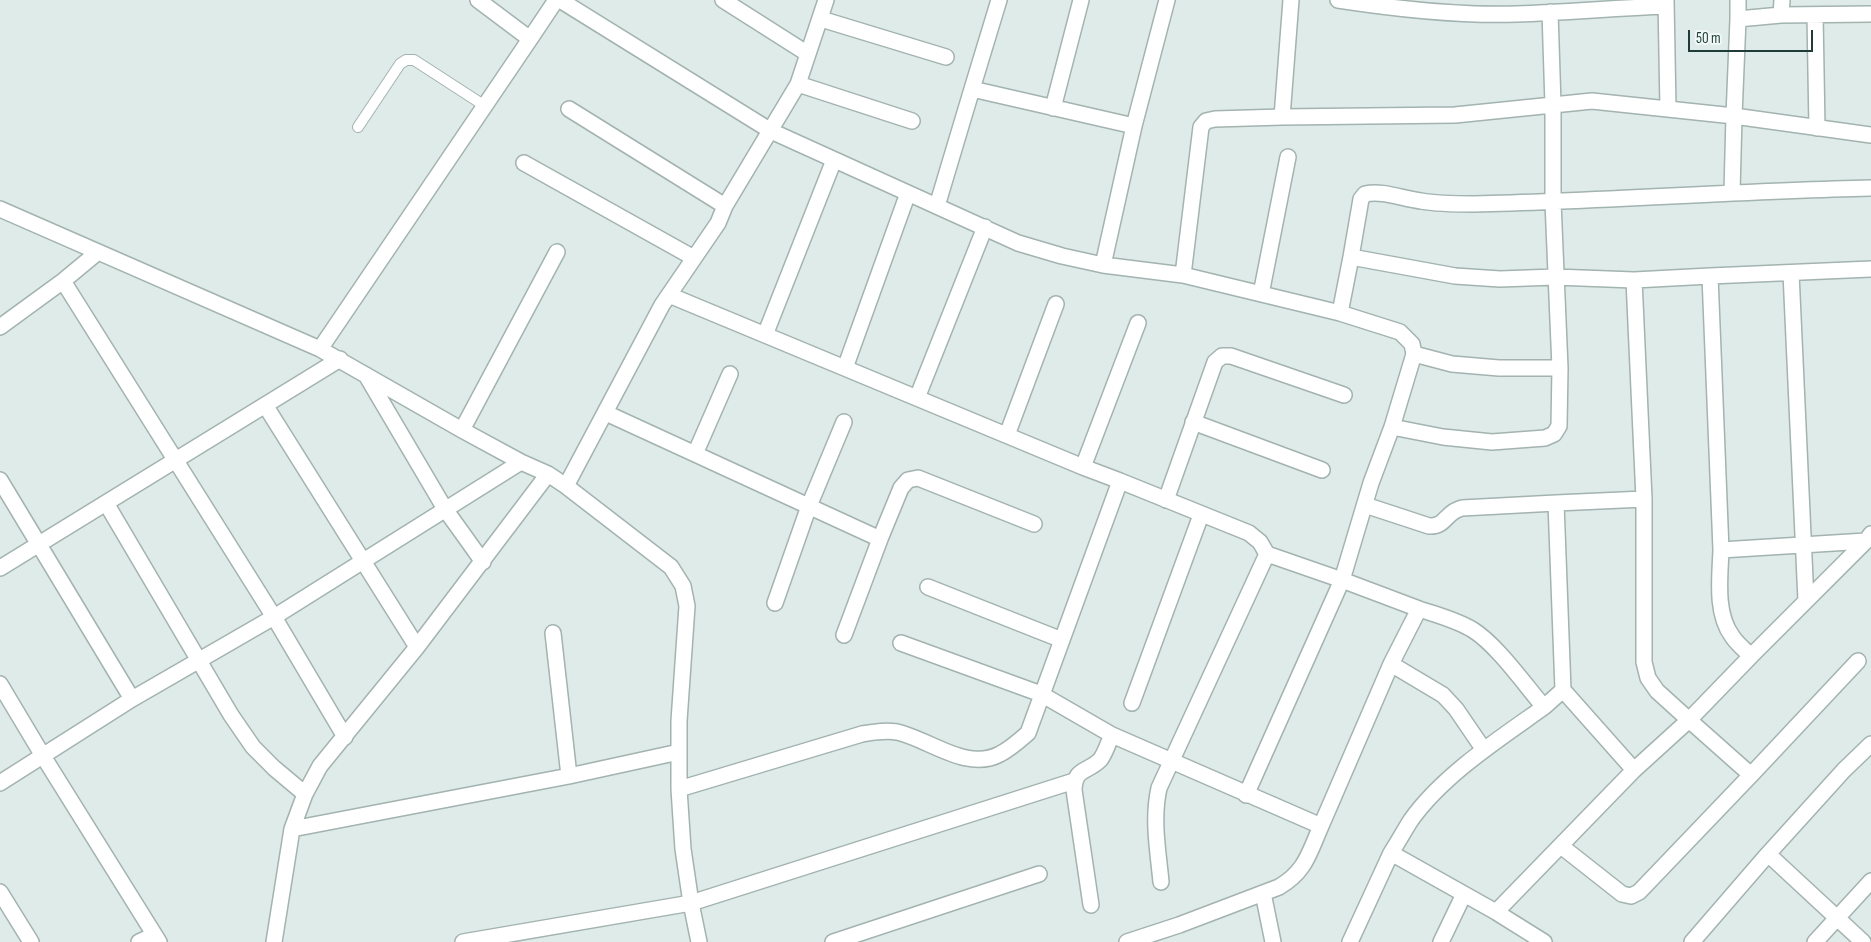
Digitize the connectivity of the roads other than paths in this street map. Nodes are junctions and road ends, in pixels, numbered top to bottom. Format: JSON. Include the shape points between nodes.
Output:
{"nodes":[{"id":1,"x":478,"y":0,"type":"edge"},
{"id":2,"x":556,"y":0,"type":"edge"},
{"id":3,"x":560,"y":0,"type":"edge"},
{"id":4,"x":723,"y":0,"type":"edge"},
{"id":5,"x":826,"y":0,"type":"edge"},
{"id":6,"x":999,"y":0,"type":"edge"},
{"id":7,"x":1081,"y":0,"type":"edge"},
{"id":8,"x":1167,"y":0,"type":"edge"},
{"id":9,"x":1291,"y":0,"type":"edge"},
{"id":10,"x":1338,"y":0,"type":"edge"},
{"id":11,"x":1738,"y":0,"type":"edge"},
{"id":12,"x":1782,"y":0,"type":"edge"},
{"id":13,"x":1666,"y":3,"type":"edge"},
{"id":14,"x":1550,"y":12,"type":"junction"},
{"id":15,"x":1815,"y":14,"type":"junction"},
{"id":16,"x":1871,"y":14,"type":"edge"},
{"id":17,"x":1781,"y":15,"type":"junction"},
{"id":18,"x":821,"y":18,"type":"junction"},
{"id":19,"x":1738,"y":19,"type":"junction"},
{"id":20,"x":530,"y":39,"type":"junction"},
{"id":21,"x":808,"y":54,"type":"junction"},
{"id":22,"x":946,"y":57,"type":"dead end"},
{"id":23,"x":798,"y":84,"type":"junction"},
{"id":24,"x":972,"y":89,"type":"junction"},
{"id":25,"x":1553,"y":105,"type":"junction"},
{"id":26,"x":485,"y":106,"type":"junction"},
{"id":27,"x":1053,"y":108,"type":"junction"},
{"id":28,"x":1668,"y":109,"type":"junction"},
{"id":29,"x":568,"y":110,"type":"dead end"},
{"id":30,"x":1734,"y":116,"type":"junction"},
{"id":31,"x":1282,"y":117,"type":"junction"},
{"id":32,"x":912,"y":121,"type":"dead end"},
{"id":33,"x":1134,"y":126,"type":"junction"},
{"id":34,"x":358,"y":127,"type":"dead end"},
{"id":35,"x":1817,"y":128,"type":"junction"},
{"id":36,"x":771,"y":131,"type":"junction"},
{"id":37,"x":1871,"y":136,"type":"edge"},
{"id":38,"x":1288,"y":157,"type":"dead end"},
{"id":39,"x":834,"y":160,"type":"junction"},
{"id":40,"x":524,"y":164,"type":"dead end"},
{"id":41,"x":1871,"y":188,"type":"edge"},
{"id":42,"x":1732,"y":192,"type":"junction"},
{"id":43,"x":908,"y":193,"type":"junction"},
{"id":44,"x":1553,"y":202,"type":"junction"},
{"id":45,"x":725,"y":206,"type":"junction"},
{"id":46,"x":937,"y":206,"type":"junction"},
{"id":47,"x":0,"y":209,"type":"edge"},
{"id":48,"x":985,"y":227,"type":"junction"},
{"id":49,"x":98,"y":252,"type":"junction"},
{"id":50,"x":557,"y":252,"type":"dead end"},
{"id":51,"x":1352,"y":257,"type":"junction"},
{"id":52,"x":694,"y":258,"type":"junction"},
{"id":53,"x":1103,"y":266,"type":"junction"},
{"id":54,"x":1871,"y":269,"type":"edge"},
{"id":55,"x":1791,"y":273,"type":"junction"},
{"id":56,"x":1183,"y":275,"type":"junction"},
{"id":57,"x":1710,"y":276,"type":"junction"},
{"id":58,"x":1555,"y":277,"type":"junction"},
{"id":59,"x":1634,"y":280,"type":"junction"},
{"id":60,"x":63,"y":281,"type":"junction"},
{"id":61,"x":1260,"y":294,"type":"junction"},
{"id":62,"x":669,"y":295,"type":"junction"},
{"id":63,"x":1056,"y":304,"type":"dead end"},
{"id":64,"x":1340,"y":313,"type":"junction"},
{"id":65,"x":1138,"y":323,"type":"dead end"},
{"id":66,"x":0,"y":327,"type":"edge"},
{"id":67,"x":766,"y":335,"type":"junction"},
{"id":68,"x":320,"y":349,"type":"junction"},
{"id":69,"x":1414,"y":354,"type":"junction"},
{"id":70,"x":340,"y":359,"type":"junction"},
{"id":71,"x":844,"y":368,"type":"junction"},
{"id":72,"x":1560,"y":368,"type":"junction"},
{"id":73,"x":365,"y":374,"type":"junction"},
{"id":74,"x":730,"y":374,"type":"dead end"},
{"id":75,"x":1344,"y":395,"type":"dead end"},
{"id":76,"x":917,"y":398,"type":"junction"},
{"id":77,"x":265,"y":405,"type":"junction"},
{"id":78,"x":606,"y":413,"type":"junction"},
{"id":79,"x":844,"y":422,"type":"dead end"},
{"id":80,"x":1194,"y":422,"type":"junction"},
{"id":81,"x":1392,"y":427,"type":"junction"},
{"id":82,"x":462,"y":430,"type":"junction"},
{"id":83,"x":1007,"y":435,"type":"junction"},
{"id":84,"x":695,"y":454,"type":"junction"},
{"id":85,"x":175,"y":460,"type":"junction"},
{"id":86,"x":521,"y":462,"type":"junction"},
{"id":87,"x":1083,"y":467,"type":"junction"},
{"id":88,"x":1322,"y":470,"type":"dead end"},
{"id":89,"x":548,"y":474,"type":"junction"},
{"id":90,"x":0,"y":480,"type":"edge"},
{"id":91,"x":1120,"y":481,"type":"junction"},
{"id":92,"x":566,"y":486,"type":"junction"},
{"id":93,"x":1644,"y":499,"type":"junction"},
{"id":94,"x":1166,"y":500,"type":"junction"},
{"id":95,"x":106,"y":503,"type":"junction"},
{"id":96,"x":1556,"y":503,"type":"junction"},
{"id":97,"x":1365,"y":505,"type":"junction"},
{"id":98,"x":809,"y":506,"type":"junction"},
{"id":99,"x":445,"y":509,"type":"junction"},
{"id":100,"x":1202,"y":514,"type":"junction"},
{"id":101,"x":1034,"y":524,"type":"dead end"},
{"id":102,"x":1868,"y":538,"type":"edge"},
{"id":103,"x":880,"y":539,"type":"junction"},
{"id":104,"x":40,"y":545,"type":"junction"},
{"id":105,"x":1803,"y":545,"type":"junction"},
{"id":106,"x":1721,"y":550,"type":"junction"},
{"id":107,"x":1267,"y":554,"type":"junction"},
{"id":108,"x":363,"y":561,"type":"junction"},
{"id":109,"x":483,"y":562,"type":"junction"},
{"id":110,"x":0,"y":568,"type":"edge"},
{"id":111,"x":1342,"y":580,"type":"junction"},
{"id":112,"x":928,"y":587,"type":"dead end"},
{"id":113,"x":1806,"y":601,"type":"junction"},
{"id":114,"x":774,"y":603,"type":"dead end"},
{"id":115,"x":1419,"y":609,"type":"junction"},
{"id":116,"x":274,"y":617,"type":"junction"},
{"id":117,"x":553,"y":633,"type":"dead end"},
{"id":118,"x":844,"y":635,"type":"dead end"},
{"id":119,"x":1062,"y":640,"type":"junction"},
{"id":120,"x":901,"y":643,"type":"dead end"},
{"id":121,"x":417,"y":647,"type":"junction"},
{"id":122,"x":1751,"y":656,"type":"junction"},
{"id":123,"x":198,"y":661,"type":"junction"},
{"id":124,"x":1858,"y":661,"type":"dead end"},
{"id":125,"x":1391,"y":664,"type":"junction"},
{"id":126,"x":0,"y":684,"type":"edge"},
{"id":127,"x":1563,"y":690,"type":"junction"},
{"id":128,"x":1041,"y":694,"type":"junction"},
{"id":129,"x":132,"y":699,"type":"junction"},
{"id":130,"x":1132,"y":703,"type":"dead end"},
{"id":131,"x":1544,"y":707,"type":"junction"},
{"id":132,"x":1689,"y":720,"type":"junction"},
{"id":133,"x":1112,"y":735,"type":"junction"},
{"id":134,"x":345,"y":737,"type":"junction"},
{"id":135,"x":1871,"y":744,"type":"edge"},
{"id":136,"x":1484,"y":750,"type":"junction"},
{"id":137,"x":679,"y":752,"type":"junction"},
{"id":138,"x":43,"y":756,"type":"junction"},
{"id":139,"x":1170,"y":761,"type":"junction"},
{"id":140,"x":1634,"y":770,"type":"junction"},
{"id":141,"x":1751,"y":774,"type":"junction"},
{"id":142,"x":569,"y":776,"type":"junction"},
{"id":143,"x":1074,"y":781,"type":"junction"},
{"id":144,"x":0,"y":783,"type":"edge"},
{"id":145,"x":680,"y":789,"type":"junction"},
{"id":146,"x":305,"y":794,"type":"junction"},
{"id":147,"x":1246,"y":795,"type":"junction"},
{"id":148,"x":1321,"y":826,"type":"junction"},
{"id":149,"x":292,"y":829,"type":"junction"},
{"id":150,"x":1561,"y":846,"type":"junction"},
{"id":151,"x":1392,"y":853,"type":"junction"},
{"id":152,"x":1768,"y":854,"type":"junction"},
{"id":153,"x":1039,"y":874,"type":"dead end"},
{"id":154,"x":1871,"y":881,"type":"edge"},
{"id":155,"x":1161,"y":882,"type":"dead end"},
{"id":156,"x":0,"y":892,"type":"edge"},
{"id":157,"x":1263,"y":893,"type":"junction"},
{"id":158,"x":1464,"y":894,"type":"junction"},
{"id":159,"x":691,"y":902,"type":"junction"},
{"id":160,"x":1091,"y":905,"type":"dead end"},
{"id":161,"x":1496,"y":912,"type":"junction"},
{"id":162,"x":1837,"y":919,"type":"junction"},
{"id":163,"x":157,"y":938,"type":"edge"},
{"id":164,"x":1534,"y":939,"type":"edge"},
{"id":165,"x":31,"y":942,"type":"edge"},
{"id":166,"x":139,"y":942,"type":"edge"},
{"id":167,"x":274,"y":942,"type":"edge"},
{"id":168,"x":463,"y":942,"type":"edge"},
{"id":169,"x":699,"y":942,"type":"edge"},
{"id":170,"x":832,"y":942,"type":"edge"},
{"id":171,"x":1127,"y":942,"type":"edge"},
{"id":172,"x":1273,"y":942,"type":"edge"},
{"id":173,"x":1350,"y":942,"type":"edge"},
{"id":174,"x":1441,"y":942,"type":"edge"},
{"id":175,"x":1692,"y":942,"type":"edge"},
{"id":176,"x":1815,"y":942,"type":"edge"},
{"id":177,"x":1863,"y":942,"type":"edge"}],
"edges":[{"from":1,"to":20,"type":"street"},
{"from":2,"to":20,"type":"street"},
{"from":3,"to":36,"type":"street"},
{"from":4,"to":21,"type":"street"},
{"from":5,"to":18,"type":"street"},
{"from":6,"to":24,"type":"street"},
{"from":7,"to":27,"type":"street"},
{"from":8,"to":33,"type":"street"},
{"from":9,"to":31,"type":"street"},
{"from":10,"to":14,"type":"street","via":[[1394,9],[1465,14]]},
{"from":11,"to":19,"type":"street"},
{"from":12,"to":17,"type":"street"},
{"from":13,"to":14,"type":"street"},
{"from":13,"to":28,"type":"street"},
{"from":14,"to":25,"type":"street"},
{"from":15,"to":16,"type":"street"},
{"from":15,"to":17,"type":"street"},
{"from":15,"to":35,"type":"street"},
{"from":17,"to":19,"type":"street"},
{"from":18,"to":21,"type":"street"},
{"from":18,"to":22,"type":"street"},
{"from":19,"to":30,"type":"street"},
{"from":20,"to":26,"type":"street"},
{"from":21,"to":23,"type":"street"},
{"from":23,"to":32,"type":"street"},
{"from":23,"to":36,"type":"street"},
{"from":24,"to":27,"type":"street"},
{"from":24,"to":46,"type":"street"},
{"from":25,"to":28,"type":"street","via":[[1592,101]]},
{"from":25,"to":31,"type":"street","via":[[1456,114]]},
{"from":25,"to":44,"type":"street"},
{"from":26,"to":34,"type":"lane","via":[[414,60],[406,60],[400,64]]},
{"from":26,"to":68,"type":"street"},
{"from":27,"to":33,"type":"street"},
{"from":28,"to":30,"type":"street"},
{"from":29,"to":45,"type":"street"},
{"from":30,"to":35,"type":"street"},
{"from":30,"to":42,"type":"street"},
{"from":31,"to":56,"type":"street","via":[[1215,119],[1206,121],[1201,127]]},
{"from":33,"to":53,"type":"street"},
{"from":35,"to":37,"type":"street"},
{"from":36,"to":39,"type":"street"},
{"from":36,"to":45,"type":"street"},
{"from":38,"to":61,"type":"street"},
{"from":39,"to":43,"type":"street"},
{"from":39,"to":67,"type":"street"},
{"from":40,"to":52,"type":"street"},
{"from":41,"to":42,"type":"street"},
{"from":42,"to":44,"type":"street"},
{"from":43,"to":46,"type":"street"},
{"from":43,"to":71,"type":"street"},
{"from":44,"to":51,"type":"street","via":[[1421,202],[1373,192],[1365,194],[1361,199]]},
{"from":44,"to":58,"type":"street"},
{"from":45,"to":52,"type":"street","via":[[718,223]]},
{"from":46,"to":48,"type":"street"},
{"from":47,"to":49,"type":"street"},
{"from":48,"to":53,"type":"street","via":[[1018,242]]},
{"from":48,"to":76,"type":"street"},
{"from":49,"to":60,"type":"street"},
{"from":49,"to":68,"type":"street"},
{"from":50,"to":82,"type":"street"},
{"from":51,"to":58,"type":"street","via":[[1455,276],[1500,279]]},
{"from":51,"to":64,"type":"street"},
{"from":52,"to":62,"type":"street"},
{"from":53,"to":56,"type":"street"},
{"from":54,"to":55,"type":"street"},
{"from":55,"to":57,"type":"street"},
{"from":55,"to":105,"type":"street"},
{"from":56,"to":61,"type":"street"},
{"from":57,"to":59,"type":"street"},
{"from":57,"to":106,"type":"street"},
{"from":58,"to":59,"type":"street"},
{"from":58,"to":72,"type":"street"},
{"from":59,"to":93,"type":"street"},
{"from":60,"to":66,"type":"street"},
{"from":60,"to":85,"type":"street"},
{"from":61,"to":64,"type":"street"},
{"from":62,"to":67,"type":"street"},
{"from":62,"to":78,"type":"street"},
{"from":63,"to":83,"type":"street"},
{"from":64,"to":69,"type":"street","via":[[1400,332],[1412,344]]},
{"from":65,"to":87,"type":"street"},
{"from":67,"to":71,"type":"street"},
{"from":68,"to":70,"type":"street"},
{"from":69,"to":72,"type":"street","via":[[1452,364]]},
{"from":69,"to":81,"type":"street"},
{"from":70,"to":73,"type":"street"},
{"from":70,"to":77,"type":"street"},
{"from":71,"to":76,"type":"street"},
{"from":72,"to":81,"type":"street","via":[[1559,426],[1554,434],[1545,438],[1492,442]]},
{"from":73,"to":82,"type":"street"},
{"from":73,"to":99,"type":"street"},
{"from":74,"to":84,"type":"street"},
{"from":75,"to":80,"type":"street","via":[[1231,356],[1222,356],[1215,362]]},
{"from":76,"to":83,"type":"street"},
{"from":77,"to":85,"type":"street"},
{"from":77,"to":108,"type":"street"},
{"from":78,"to":84,"type":"street"},
{"from":78,"to":92,"type":"street"},
{"from":79,"to":98,"type":"street"},
{"from":80,"to":88,"type":"street"},
{"from":80,"to":94,"type":"street"},
{"from":81,"to":97,"type":"street"},
{"from":82,"to":86,"type":"street"},
{"from":83,"to":87,"type":"street"},
{"from":84,"to":98,"type":"street"},
{"from":85,"to":95,"type":"street"},
{"from":85,"to":116,"type":"street"},
{"from":86,"to":89,"type":"street"},
{"from":86,"to":99,"type":"street"},
{"from":87,"to":91,"type":"street"},
{"from":89,"to":92,"type":"street"},
{"from":89,"to":109,"type":"street"},
{"from":90,"to":104,"type":"street"},
{"from":91,"to":94,"type":"street"},
{"from":91,"to":119,"type":"street"},
{"from":92,"to":137,"type":"street","via":[[671,567],[683,586],[687,606]]},
{"from":93,"to":96,"type":"street"},
{"from":93,"to":132,"type":"street","via":[[1644,662],[1648,678],[1657,691]]},
{"from":94,"to":100,"type":"street"},
{"from":95,"to":104,"type":"street"},
{"from":95,"to":123,"type":"street"},
{"from":96,"to":97,"type":"street","via":[[1462,508],[1454,510],[1436,527]]},
{"from":96,"to":127,"type":"street"},
{"from":97,"to":111,"type":"street"},
{"from":98,"to":103,"type":"street"},
{"from":98,"to":114,"type":"street"},
{"from":99,"to":108,"type":"street"},
{"from":99,"to":109,"type":"street"},
{"from":100,"to":107,"type":"street","via":[[1248,533],[1260,542]]},
{"from":100,"to":130,"type":"street"},
{"from":101,"to":103,"type":"street","via":[[918,478],[908,480],[900,488]]},
{"from":102,"to":105,"type":"street"},
{"from":102,"to":113,"type":"street"},
{"from":103,"to":118,"type":"street"},
{"from":104,"to":110,"type":"street"},
{"from":104,"to":129,"type":"street"},
{"from":105,"to":106,"type":"street"},
{"from":105,"to":113,"type":"street"},
{"from":106,"to":122,"type":"street","via":[[1723,619],[1732,636]]},
{"from":107,"to":111,"type":"street"},
{"from":107,"to":139,"type":"street"},
{"from":108,"to":116,"type":"street"},
{"from":108,"to":121,"type":"street"},
{"from":109,"to":121,"type":"street"},
{"from":111,"to":115,"type":"street"},
{"from":111,"to":147,"type":"street"},
{"from":112,"to":119,"type":"street"},
{"from":113,"to":122,"type":"street"},
{"from":115,"to":125,"type":"street"},
{"from":115,"to":131,"type":"street","via":[[1473,629],[1488,641]]},
{"from":116,"to":123,"type":"street"},
{"from":116,"to":134,"type":"street"},
{"from":117,"to":142,"type":"street"},
{"from":119,"to":128,"type":"street"},
{"from":120,"to":128,"type":"street"},
{"from":121,"to":134,"type":"street"},
{"from":122,"to":132,"type":"street"},
{"from":123,"to":129,"type":"street"},
{"from":123,"to":146,"type":"street","via":[[253,747]]},
{"from":124,"to":141,"type":"street"},
{"from":125,"to":136,"type":"street","via":[[1444,695]]},
{"from":125,"to":148,"type":"street"},
{"from":126,"to":138,"type":"street"},
{"from":127,"to":131,"type":"street"},
{"from":127,"to":140,"type":"street"},
{"from":128,"to":133,"type":"street"},
{"from":128,"to":145,"type":"street","via":[[1028,733],[999,755],[984,759],[966,758],[882,730]]},
{"from":129,"to":138,"type":"street"},
{"from":131,"to":136,"type":"street"},
{"from":132,"to":140,"type":"street"},
{"from":132,"to":141,"type":"street"},
{"from":133,"to":139,"type":"street"},
{"from":133,"to":143,"type":"street","via":[[1101,758],[1077,774]]},
{"from":134,"to":146,"type":"street","via":[[320,766]]},
{"from":135,"to":152,"type":"street"},
{"from":136,"to":151,"type":"street","via":[[1445,782],[1411,820]]},
{"from":137,"to":142,"type":"street"},
{"from":137,"to":145,"type":"street"},
{"from":138,"to":144,"type":"street"},
{"from":138,"to":163,"type":"street"},
{"from":139,"to":147,"type":"street"},
{"from":139,"to":155,"type":"street","via":[[1155,806]]},
{"from":140,"to":150,"type":"street"},
{"from":141,"to":150,"type":"street","via":[[1639,892],[1631,896],[1622,894]]},
{"from":142,"to":149,"type":"street"},
{"from":143,"to":159,"type":"street"},
{"from":143,"to":160,"type":"street"},
{"from":145,"to":159,"type":"street","via":[[683,849]]},
{"from":146,"to":149,"type":"street"},
{"from":147,"to":148,"type":"street"},
{"from":148,"to":157,"type":"street","via":[[1303,867],[1292,879]]},
{"from":149,"to":167,"type":"street"},
{"from":150,"to":161,"type":"street"},
{"from":151,"to":158,"type":"street"},
{"from":151,"to":173,"type":"street"},
{"from":152,"to":162,"type":"street"},
{"from":152,"to":175,"type":"street"},
{"from":153,"to":170,"type":"street"},
{"from":154,"to":162,"type":"street"},
{"from":156,"to":165,"type":"street"},
{"from":157,"to":171,"type":"street"},
{"from":157,"to":172,"type":"street"},
{"from":158,"to":161,"type":"street"},
{"from":158,"to":174,"type":"street"},
{"from":159,"to":168,"type":"street"},
{"from":159,"to":169,"type":"street"},
{"from":161,"to":164,"type":"street"},
{"from":162,"to":176,"type":"street"},
{"from":162,"to":177,"type":"street"},
{"from":163,"to":166,"type":"street"}]}
